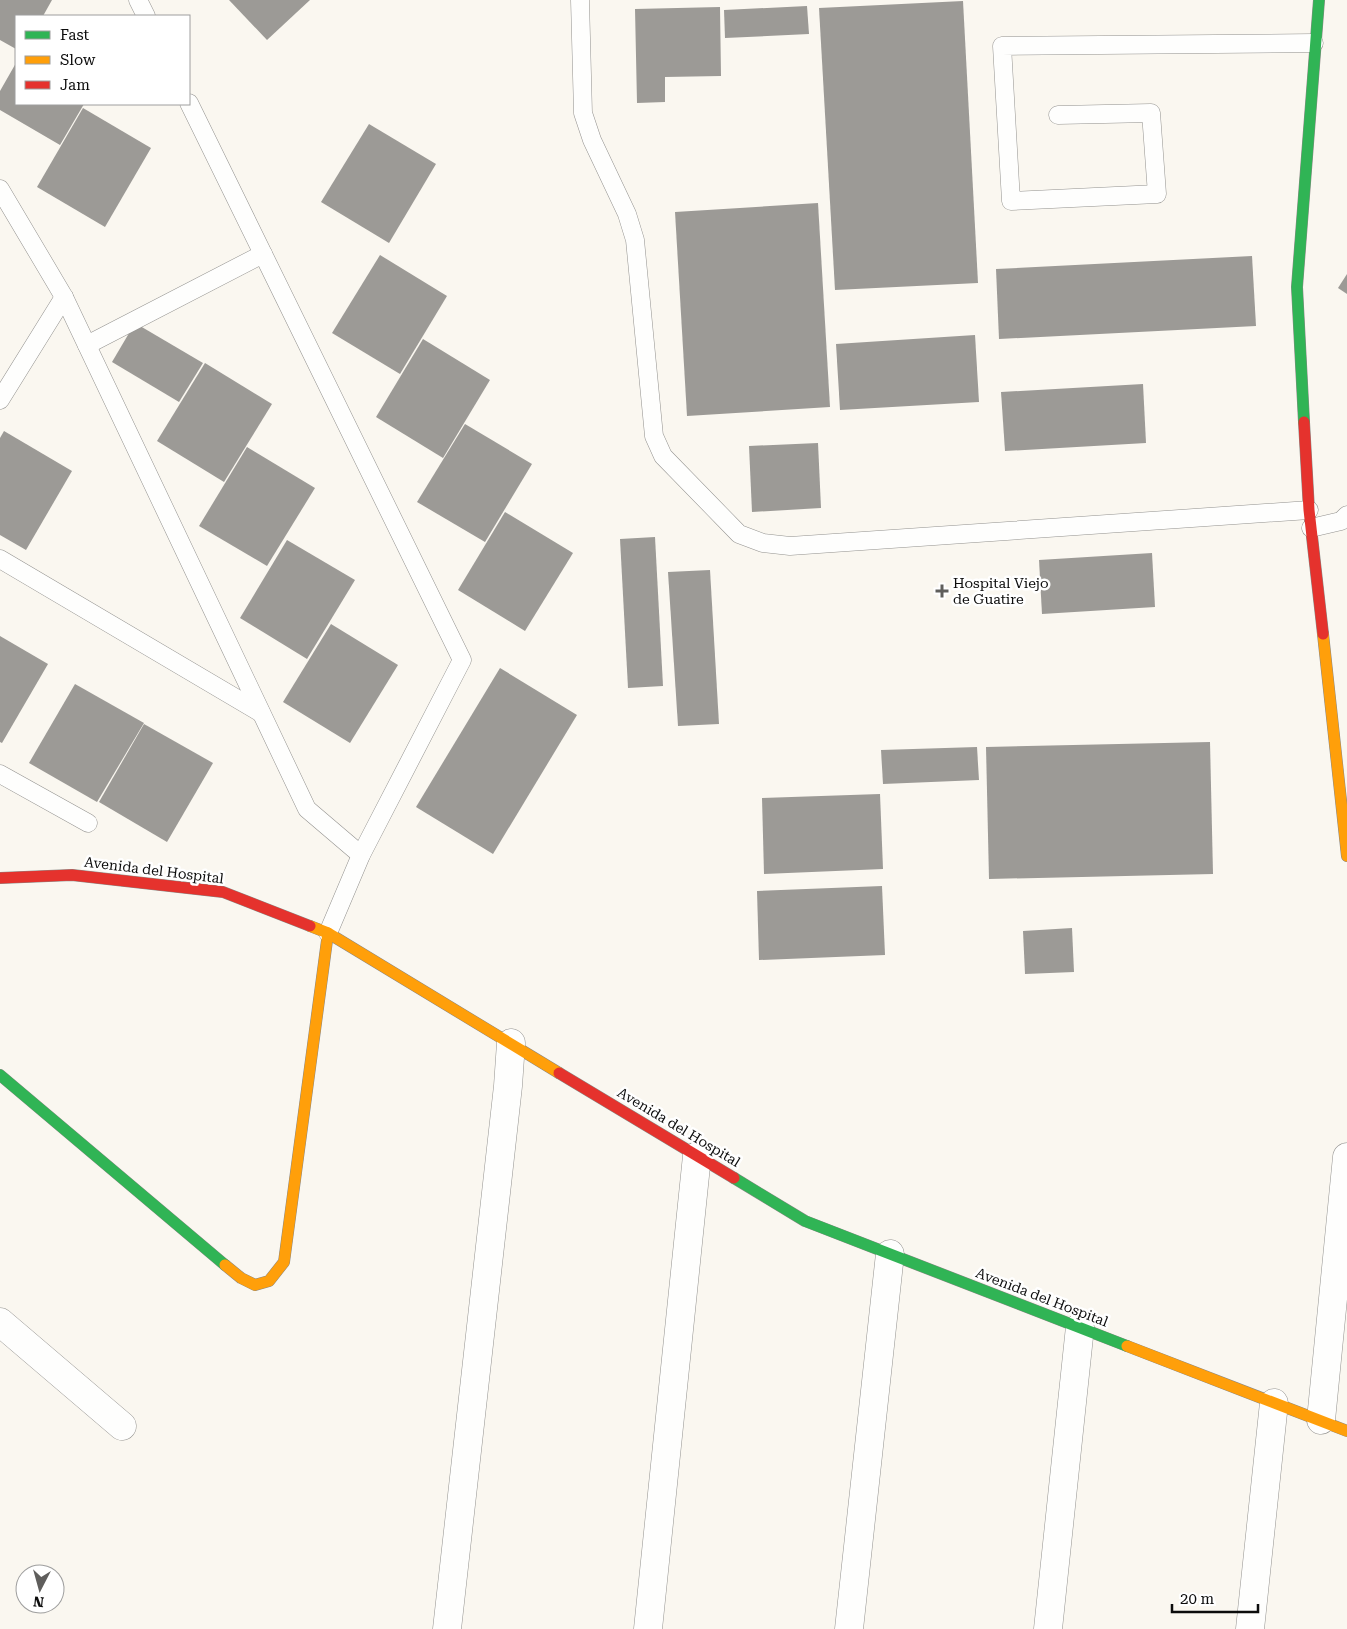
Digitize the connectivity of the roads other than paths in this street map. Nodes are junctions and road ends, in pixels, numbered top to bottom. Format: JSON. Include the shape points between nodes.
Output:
{"nodes":[{"id":1,"x":138,"y":0,"type":"edge"},
{"id":2,"x":580,"y":0,"type":"edge"},
{"id":3,"x":1318,"y":0,"type":"edge"},
{"id":4,"x":146,"y":15,"type":"edge"},
{"id":5,"x":1314,"y":43,"type":"junction"},
{"id":6,"x":190,"y":105,"type":"edge"},
{"id":7,"x":1058,"y":115,"type":"dead end"},
{"id":8,"x":0,"y":190,"type":"edge"},
{"id":9,"x":263,"y":254,"type":"junction"},
{"id":10,"x":64,"y":297,"type":"junction"},
{"id":11,"x":87,"y":345,"type":"junction"},
{"id":12,"x":0,"y":400,"type":"edge"},
{"id":13,"x":1310,"y":510,"type":"junction"},
{"id":14,"x":1347,"y":515,"type":"edge"},
{"id":15,"x":1311,"y":528,"type":"junction"},
{"id":16,"x":0,"y":559,"type":"edge"},
{"id":17,"x":261,"y":713,"type":"junction"},
{"id":18,"x":0,"y":774,"type":"edge"},
{"id":19,"x":88,"y":823,"type":"dead end"},
{"id":20,"x":361,"y":855,"type":"junction"},
{"id":21,"x":1347,"y":856,"type":"edge"},
{"id":22,"x":0,"y":878,"type":"edge"},
{"id":23,"x":328,"y":933,"type":"junction"},
{"id":24,"x":511,"y":1043,"type":"junction"},
{"id":25,"x":0,"y":1075,"type":"edge"},
{"id":26,"x":697,"y":1156,"type":"junction"},
{"id":27,"x":1347,"y":1157,"type":"edge"},
{"id":28,"x":1343,"y":1236,"type":"edge"},
{"id":29,"x":890,"y":1254,"type":"junction"},
{"id":30,"x":0,"y":1322,"type":"edge"},
{"id":31,"x":1080,"y":1327,"type":"junction"},
{"id":32,"x":1274,"y":1403,"type":"junction"},
{"id":33,"x":1321,"y":1420,"type":"junction"},
{"id":34,"x":122,"y":1426,"type":"dead end"},
{"id":35,"x":1347,"y":1431,"type":"edge"},
{"id":36,"x":447,"y":1629,"type":"edge"},
{"id":37,"x":648,"y":1629,"type":"edge"},
{"id":38,"x":849,"y":1629,"type":"edge"},
{"id":39,"x":1048,"y":1629,"type":"edge"},
{"id":40,"x":1250,"y":1629,"type":"edge"}],
"edges":[{"from":1,"to":4,"type":"lane"},
{"from":2,"to":13,"type":"lane","via":[[583,113],[635,240],[654,436],[663,456],[739,534],[763,543],[790,546]]},
{"from":3,"to":5,"type":"street"},
{"from":5,"to":7,"type":"lane","via":[[1002,46],[1011,202],[1157,194],[1151,113]]},
{"from":5,"to":13,"type":"street","via":[[1297,287]]},
{"from":6,"to":9,"type":"lane"},
{"from":8,"to":10,"type":"lane"},
{"from":9,"to":11,"type":"lane"},
{"from":9,"to":20,"type":"lane","via":[[462,660]]},
{"from":10,"to":11,"type":"lane"},
{"from":10,"to":12,"type":"lane"},
{"from":11,"to":17,"type":"lane"},
{"from":13,"to":15,"type":"street"},
{"from":14,"to":15,"type":"lane","via":[[1341,521]]},
{"from":15,"to":21,"type":"street"},
{"from":16,"to":17,"type":"lane"},
{"from":17,"to":20,"type":"lane","via":[[307,809]]},
{"from":18,"to":19,"type":"lane"},
{"from":20,"to":23,"type":"lane"},
{"from":22,"to":23,"type":"street","name":"Avenida del Hospital","via":[[72,875],[223,892]]},
{"from":23,"to":24,"type":"street","name":"Avenida del Hospital"},
{"from":23,"to":25,"type":"street","via":[[284,1262],[269,1281],[255,1285],[240,1278]]},
{"from":24,"to":26,"type":"street","name":"Avenida del Hospital"},
{"from":24,"to":36,"type":"street"},
{"from":26,"to":29,"type":"street","name":"Avenida del Hospital","via":[[805,1221]]},
{"from":26,"to":37,"type":"street"},
{"from":27,"to":28,"type":"street"},
{"from":28,"to":33,"type":"street"},
{"from":29,"to":31,"type":"street","name":"Avenida del Hospital"},
{"from":29,"to":38,"type":"street"},
{"from":30,"to":34,"type":"street"},
{"from":31,"to":32,"type":"street","name":"Avenida del Hospital"},
{"from":31,"to":39,"type":"street"},
{"from":32,"to":33,"type":"street","name":"Avenida del Hospital"},
{"from":32,"to":40,"type":"street"},
{"from":33,"to":35,"type":"street","name":"Avenida del Hospital"}]}
